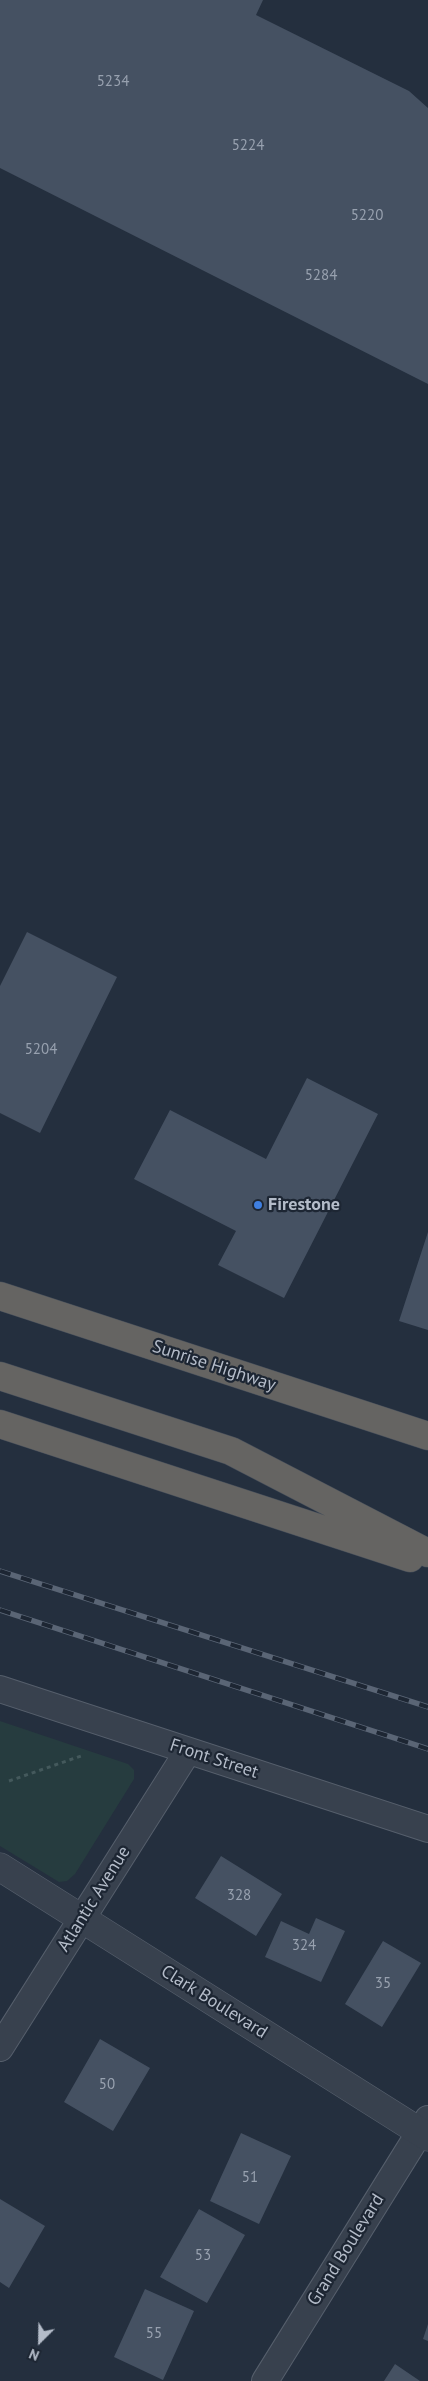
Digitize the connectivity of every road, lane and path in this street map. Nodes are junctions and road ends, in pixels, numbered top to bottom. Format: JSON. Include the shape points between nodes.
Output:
{"nodes":[{"id":1,"x":0,"y":1296,"type":"edge"},
{"id":2,"x":0,"y":1376,"type":"edge"},
{"id":3,"x":0,"y":1424,"type":"edge"},
{"id":4,"x":428,"y":1436,"type":"edge"},
{"id":5,"x":428,"y":1553,"type":"edge"},
{"id":6,"x":428,"y":1564,"type":"edge"},
{"id":7,"x":0,"y":1689,"type":"edge"},
{"id":8,"x":188,"y":1751,"type":"junction"},
{"id":9,"x":81,"y":1756,"type":"dead end"},
{"id":10,"x":9,"y":1781,"type":"dead end"},
{"id":11,"x":428,"y":1829,"type":"edge"},
{"id":12,"x":0,"y":1867,"type":"edge"},
{"id":13,"x":82,"y":1918,"type":"junction"},
{"id":14,"x":0,"y":2048,"type":"edge"},
{"id":15,"x":425,"y":2130,"type":"edge"},
{"id":16,"x":265,"y":2381,"type":"edge"}],
"edges":[{"from":1,"to":4,"type":"highway","name":"Sunrise Highway"},
{"from":2,"to":5,"type":"highway","via":[[230,1451]]},
{"from":3,"to":6,"type":"highway"},
{"from":7,"to":8,"type":"street","name":"Front Street"},
{"from":8,"to":11,"type":"street","name":"Front Street"},
{"from":8,"to":13,"type":"street","name":"Atlantic Avenue"},
{"from":9,"to":10,"type":"path"},
{"from":12,"to":13,"type":"street","name":"Clark Boulevard"},
{"from":13,"to":14,"type":"street","name":"Atlantic Avenue"},
{"from":13,"to":15,"type":"street","name":"Clark Boulevard"},
{"from":15,"to":16,"type":"street","name":"Grand Boulevard"}]}
